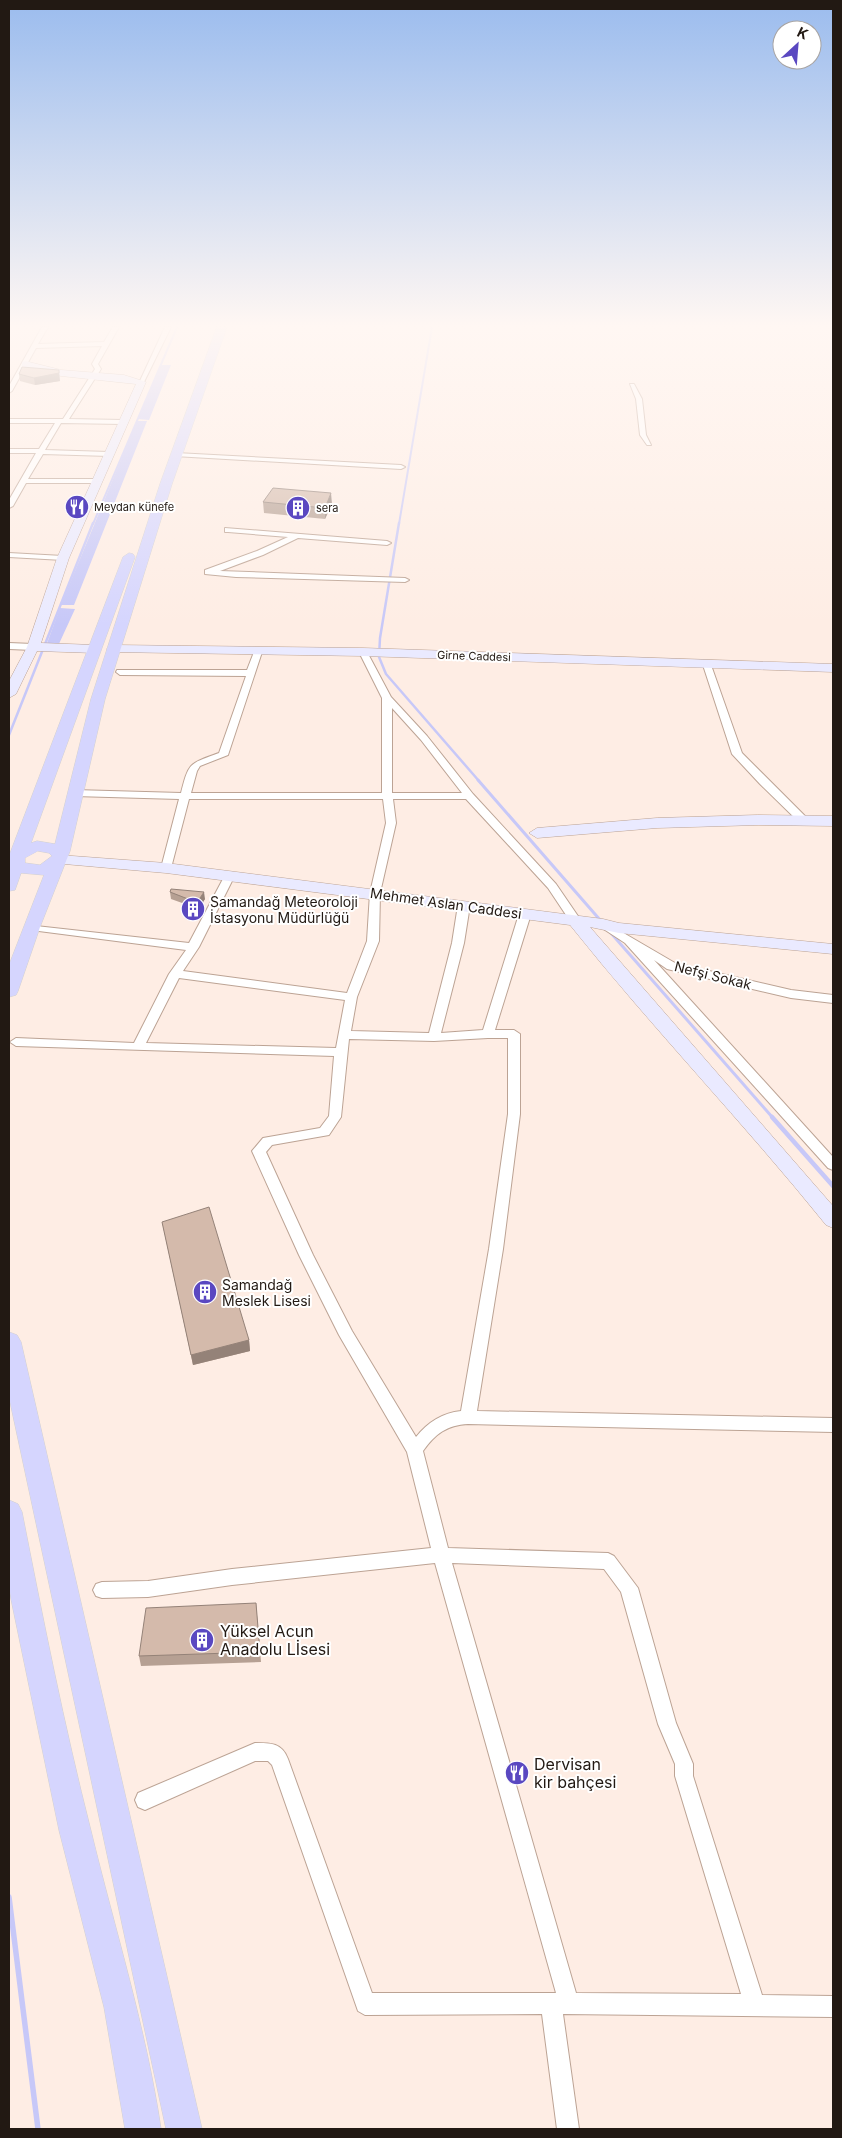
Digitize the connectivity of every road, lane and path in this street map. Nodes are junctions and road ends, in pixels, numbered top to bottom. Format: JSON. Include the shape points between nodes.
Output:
{"nodes":[{"id":1,"x":58,"y":427,"type":"edge"},
{"id":2,"x":121,"y":427,"type":"edge"},
{"id":3,"x":174,"y":427,"type":"edge"},
{"id":4,"x":186,"y":427,"type":"edge"},
{"id":5,"x":642,"y":427,"type":"edge"},
{"id":6,"x":649,"y":444,"type":"dead end"},
{"id":7,"x":9,"y":451,"type":"edge"},
{"id":8,"x":41,"y":452,"type":"junction"},
{"id":9,"x":109,"y":454,"type":"junction"},
{"id":10,"x":176,"y":455,"type":"junction"},
{"id":11,"x":401,"y":467,"type":"dead end"},
{"id":12,"x":25,"y":481,"type":"junction"},
{"id":13,"x":97,"y":482,"type":"junction"},
{"id":14,"x":9,"y":506,"type":"edge"},
{"id":15,"x":228,"y":530,"type":"dead end"},
{"id":16,"x":295,"y":537,"type":"junction"},
{"id":17,"x":387,"y":543,"type":"dead end"},
{"id":18,"x":9,"y":555,"type":"edge"},
{"id":19,"x":62,"y":558,"type":"junction"},
{"id":20,"x":405,"y":580,"type":"dead end"},
{"id":21,"x":9,"y":646,"type":"edge"},
{"id":22,"x":33,"y":647,"type":"junction"},
{"id":23,"x":95,"y":649,"type":"junction"},
{"id":24,"x":114,"y":649,"type":"junction"},
{"id":25,"x":258,"y":652,"type":"junction"},
{"id":26,"x":363,"y":652,"type":"junction"},
{"id":27,"x":707,"y":665,"type":"junction"},
{"id":28,"x":833,"y":668,"type":"edge"},
{"id":29,"x":120,"y":672,"type":"dead end"},
{"id":30,"x":250,"y":674,"type":"junction"},
{"id":31,"x":9,"y":694,"type":"edge"},
{"id":32,"x":387,"y":698,"type":"junction"},
{"id":33,"x":74,"y":793,"type":"junction"},
{"id":34,"x":183,"y":796,"type":"junction"},
{"id":35,"x":469,"y":796,"type":"junction"},
{"id":36,"x":387,"y":797,"type":"junction"},
{"id":37,"x":833,"y":821,"type":"edge"},
{"id":38,"x":805,"y":822,"type":"junction"},
{"id":39,"x":537,"y":833,"type":"dead end"},
{"id":40,"x":13,"y":857,"type":"edge"},
{"id":41,"x":59,"y":860,"type":"junction"},
{"id":42,"x":166,"y":868,"type":"junction"},
{"id":43,"x":229,"y":877,"type":"junction"},
{"id":44,"x":9,"y":886,"type":"edge"},
{"id":45,"x":375,"y":893,"type":"junction"},
{"id":46,"x":464,"y":905,"type":"junction"},
{"id":47,"x":525,"y":914,"type":"junction"},
{"id":48,"x":576,"y":922,"type":"junction"},
{"id":49,"x":603,"y":924,"type":"junction"},
{"id":50,"x":31,"y":927,"type":"junction"},
{"id":51,"x":629,"y":940,"type":"junction"},
{"id":52,"x":193,"y":947,"type":"junction"},
{"id":53,"x":833,"y":949,"type":"edge"},
{"id":54,"x":175,"y":974,"type":"junction"},
{"id":55,"x":9,"y":991,"type":"edge"},
{"id":56,"x":351,"y":997,"type":"junction"},
{"id":57,"x":833,"y":999,"type":"edge"},
{"id":58,"x":488,"y":1034,"type":"junction"},
{"id":59,"x":343,"y":1036,"type":"junction"},
{"id":60,"x":434,"y":1037,"type":"junction"},
{"id":61,"x":16,"y":1042,"type":"dead end"},
{"id":62,"x":138,"y":1047,"type":"junction"},
{"id":63,"x":341,"y":1052,"type":"junction"},
{"id":64,"x":833,"y":1165,"type":"edge"},
{"id":65,"x":833,"y":1220,"type":"edge"},
{"id":66,"x":9,"y":1342,"type":"edge"},
{"id":67,"x":468,"y":1417,"type":"junction"},
{"id":68,"x":833,"y":1425,"type":"edge"},
{"id":69,"x":416,"y":1450,"type":"junction"},
{"id":70,"x":9,"y":1512,"type":"edge"},
{"id":71,"x":441,"y":1555,"type":"junction"},
{"id":72,"x":102,"y":1590,"type":"dead end"},
{"id":73,"x":145,"y":1800,"type":"dead end"},
{"id":74,"x":560,"y":2003,"type":"junction"},
{"id":75,"x":755,"y":2005,"type":"junction"},
{"id":76,"x":833,"y":2006,"type":"edge"},
{"id":77,"x":143,"y":2129,"type":"edge"},
{"id":78,"x":184,"y":2129,"type":"edge"},
{"id":79,"x":568,"y":2129,"type":"edge"}],
"edges":[{"from":1,"to":8,"type":"street"},
{"from":2,"to":9,"type":"street"},
{"from":3,"to":23,"type":"main road"},
{"from":4,"to":10,"type":"main road"},
{"from":5,"to":6,"type":"street"},
{"from":7,"to":8,"type":"street"},
{"from":8,"to":9,"type":"street"},
{"from":8,"to":12,"type":"street"},
{"from":9,"to":13,"type":"street"},
{"from":10,"to":11,"type":"street"},
{"from":10,"to":24,"type":"main road"},
{"from":12,"to":13,"type":"street"},
{"from":12,"to":14,"type":"street"},
{"from":13,"to":19,"type":"street"},
{"from":15,"to":16,"type":"street"},
{"from":16,"to":17,"type":"street"},
{"from":16,"to":20,"type":"street","via":[[260,554],[208,572]]},
{"from":18,"to":19,"type":"street"},
{"from":19,"to":22,"type":"street"},
{"from":21,"to":22,"type":"street"},
{"from":22,"to":23,"type":"street"},
{"from":22,"to":31,"type":"street"},
{"from":23,"to":40,"type":"main road"},
{"from":24,"to":25,"type":"street","name":"Girne Caddesi"},
{"from":24,"to":33,"type":"main road"},
{"from":25,"to":26,"type":"street","name":"Girne Caddesi"},
{"from":25,"to":30,"type":"street"},
{"from":26,"to":27,"type":"street","name":"Girne Caddesi"},
{"from":26,"to":32,"type":"street"},
{"from":27,"to":28,"type":"street","name":"Girne Caddesi"},
{"from":27,"to":38,"type":"street","via":[[736,754]]},
{"from":29,"to":30,"type":"street"},
{"from":30,"to":34,"type":"street","via":[[223,755],[194,765]]},
{"from":32,"to":35,"type":"street","via":[[424,738]]},
{"from":32,"to":36,"type":"street"},
{"from":33,"to":34,"type":"street"},
{"from":33,"to":41,"type":"main road"},
{"from":34,"to":36,"type":"street"},
{"from":34,"to":42,"type":"street"},
{"from":35,"to":36,"type":"street"},
{"from":35,"to":48,"type":"street","via":[[552,886]]},
{"from":36,"to":45,"type":"street","via":[[391,823]]},
{"from":37,"to":38,"type":"street"},
{"from":38,"to":39,"type":"street","via":[[657,823]]},
{"from":40,"to":41,"type":"main road","via":[[20,868],[32,871],[51,867]]},
{"from":40,"to":41,"type":"main road","via":[[24,850],[44,846],[59,852]]},
{"from":40,"to":44,"type":"main road"},
{"from":41,"to":42,"type":"street","name":"Mehmet Aslan Caddesi"},
{"from":41,"to":50,"type":"main road"},
{"from":42,"to":43,"type":"street","name":"Mehmet Aslan Caddesi"},
{"from":43,"to":45,"type":"street","name":"Mehmet Aslan Caddesi"},
{"from":43,"to":52,"type":"street"},
{"from":45,"to":46,"type":"street","name":"Mehmet Aslan Caddesi"},
{"from":45,"to":56,"type":"street","via":[[373,940]]},
{"from":46,"to":47,"type":"street","name":"Mehmet Aslan Caddesi"},
{"from":46,"to":60,"type":"street","via":[[458,943]]},
{"from":47,"to":48,"type":"street","name":"Mehmet Aslan Caddesi"},
{"from":47,"to":58,"type":"street"},
{"from":48,"to":49,"type":"street","name":"Mehmet Aslan Caddesi"},
{"from":48,"to":65,"type":"street"},
{"from":49,"to":51,"type":"street","name":"Nefşi Sokak"},
{"from":49,"to":53,"type":"street","name":"Mehmet Aslan Caddesi"},
{"from":50,"to":52,"type":"street"},
{"from":50,"to":55,"type":"main road"},
{"from":51,"to":57,"type":"street","name":"Nefşi Sokak","via":[[671,966],[791,994]]},
{"from":51,"to":64,"type":"street"},
{"from":52,"to":54,"type":"street"},
{"from":54,"to":56,"type":"street"},
{"from":54,"to":62,"type":"street"},
{"from":56,"to":59,"type":"street"},
{"from":58,"to":60,"type":"street"},
{"from":58,"to":67,"type":"street","via":[[514,1034],[514,1114],[496,1250]]},
{"from":59,"to":60,"type":"street"},
{"from":59,"to":63,"type":"street"},
{"from":61,"to":62,"type":"street"},
{"from":62,"to":63,"type":"street"},
{"from":63,"to":69,"type":"street","via":[[335,1117],[324,1132],[268,1140],[259,1151],[346,1335]]},
{"from":66,"to":78,"type":"main road"},
{"from":67,"to":68,"type":"street"},
{"from":67,"to":69,"type":"street","via":[[448,1418],[426,1435]]},
{"from":69,"to":71,"type":"street"},
{"from":70,"to":77,"type":"main road","via":[[75,1830],[121,2007]]},
{"from":71,"to":72,"type":"street","via":[[148,1589]]},
{"from":71,"to":74,"type":"street"},
{"from":71,"to":75,"type":"street","via":[[608,1560],[629,1588],[667,1724],[684,1764],[684,1776]]},
{"from":73,"to":74,"type":"street","via":[[255,1752],[272,1752],[279,1759],[365,2004]]},
{"from":74,"to":75,"type":"street"},
{"from":74,"to":79,"type":"street"},
{"from":75,"to":76,"type":"street"}]}
